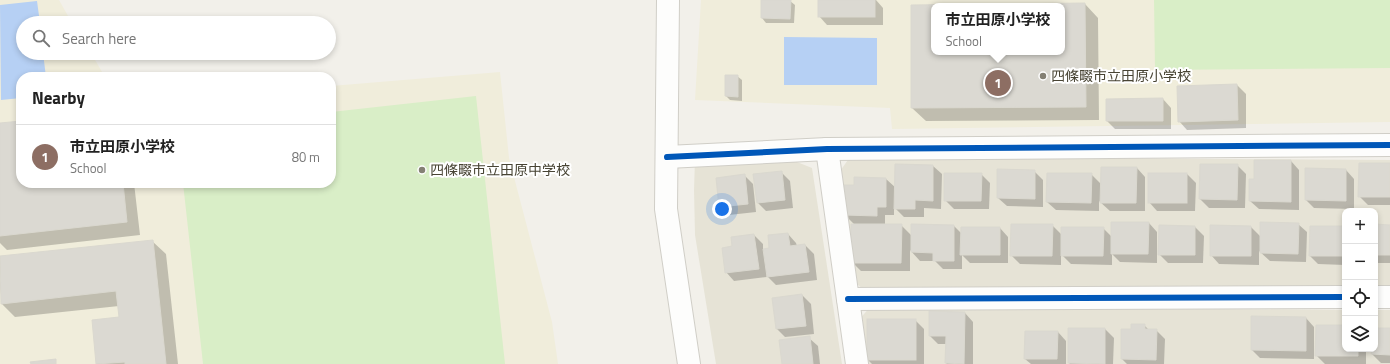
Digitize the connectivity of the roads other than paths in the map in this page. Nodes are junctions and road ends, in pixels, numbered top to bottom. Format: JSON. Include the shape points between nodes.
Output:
{"nodes":[{"id":1,"x":668,"y":0,"type":"edge"},
{"id":2,"x":1390,"y":145,"type":"edge"},
{"id":3,"x":827,"y":149,"type":"junction"},
{"id":4,"x":667,"y":157,"type":"junction"},
{"id":5,"x":1342,"y":297,"type":"edge"},
{"id":6,"x":1378,"y":297,"type":"edge"},
{"id":7,"x":1390,"y":297,"type":"edge"},
{"id":8,"x":848,"y":298,"type":"junction"},
{"id":9,"x":689,"y":364,"type":"edge"},
{"id":10,"x":856,"y":364,"type":"edge"}],
"edges":[{"from":1,"to":4,"type":"street"},
{"from":2,"to":3,"type":"street"},
{"from":3,"to":4,"type":"street"},
{"from":3,"to":8,"type":"street"},
{"from":4,"to":9,"type":"street","via":[[666,209]]},
{"from":5,"to":8,"type":"street"},
{"from":6,"to":7,"type":"street"},
{"from":8,"to":10,"type":"street"}]}
